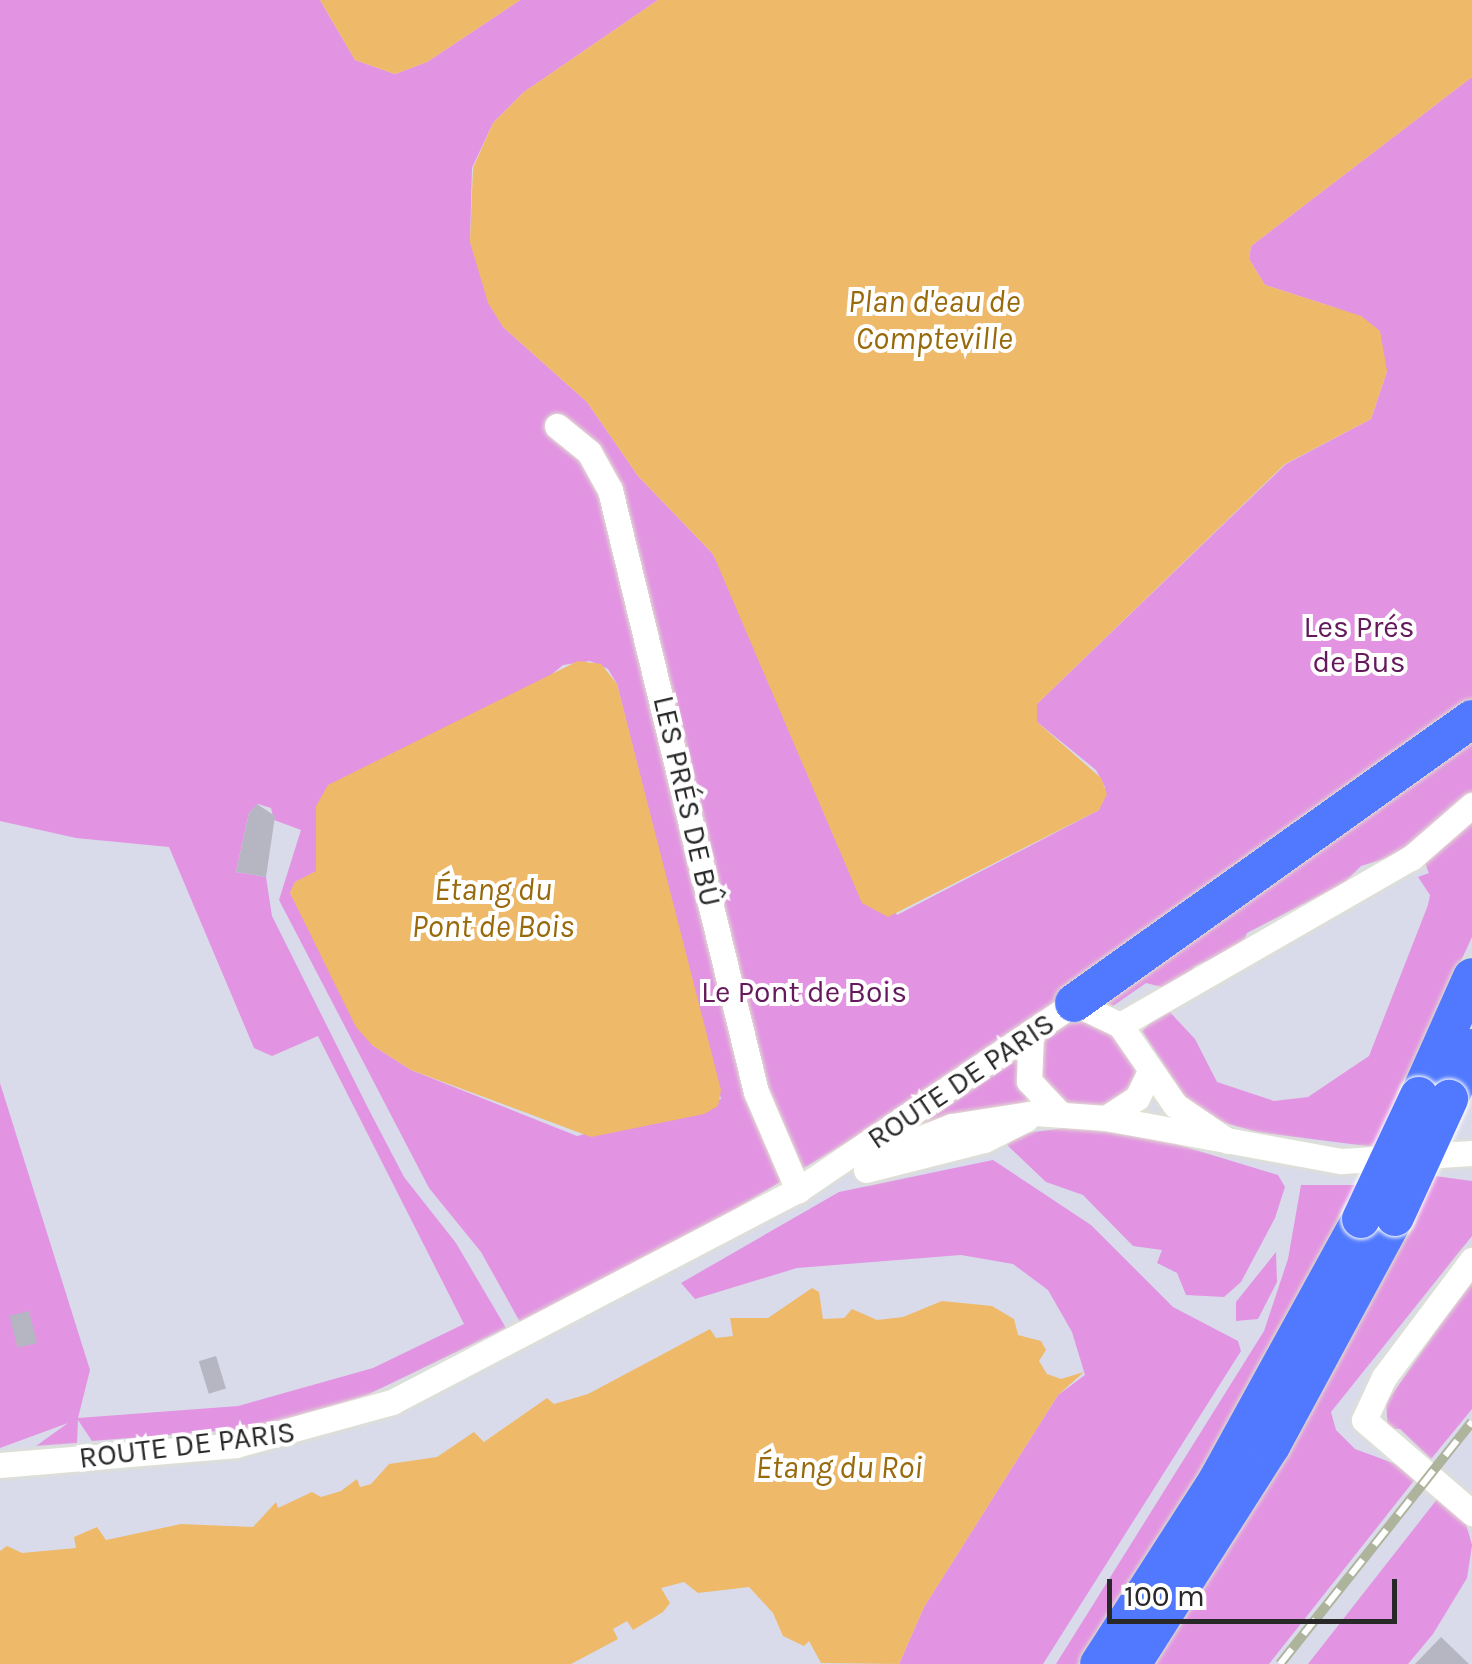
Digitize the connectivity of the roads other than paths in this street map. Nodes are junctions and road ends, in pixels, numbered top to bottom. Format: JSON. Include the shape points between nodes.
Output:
{"nodes":[{"id":1,"x":557,"y":426,"type":"dead end"},
{"id":2,"x":1472,"y":718,"type":"edge"},
{"id":3,"x":1472,"y":805,"type":"edge"},
{"id":4,"x":1472,"y":977,"type":"edge"},
{"id":5,"x":1074,"y":1003,"type":"junction"},
{"id":6,"x":1120,"y":1025,"type":"junction"},
{"id":7,"x":1031,"y":1035,"type":"junction"},
{"id":8,"x":1472,"y":1048,"type":"edge"},
{"id":9,"x":1150,"y":1071,"type":"junction"},
{"id":10,"x":1434,"y":1098,"type":"junction"},
{"id":11,"x":1047,"y":1114,"type":"junction"},
{"id":12,"x":1106,"y":1118,"type":"junction"},
{"id":13,"x":1228,"y":1140,"type":"junction"},
{"id":14,"x":1472,"y":1152,"type":"edge"},
{"id":15,"x":798,"y":1190,"type":"junction"},
{"id":16,"x":1378,"y":1218,"type":"junction"},
{"id":17,"x":1472,"y":1260,"type":"edge"},
{"id":18,"x":0,"y":1464,"type":"edge"},
{"id":19,"x":1472,"y":1513,"type":"edge"},
{"id":20,"x":1099,"y":1664,"type":"edge"},
{"id":21,"x":1132,"y":1664,"type":"edge"}],
"edges":[{"from":1,"to":15,"type":"street","name":"LES PRÉS DE BÛ","via":[[595,459],[614,503],[752,1077]]},
{"from":2,"to":5,"type":"highway"},
{"from":3,"to":6,"type":"street","via":[[1411,858]]},
{"from":4,"to":10,"type":"highway"},
{"from":5,"to":6,"type":"street","name":"ROUTE DE PARIS"},
{"from":5,"to":7,"type":"street","name":"ROUTE DE PARIS"},
{"from":6,"to":9,"type":"street"},
{"from":7,"to":11,"type":"street","via":[[1028,1080]]},
{"from":7,"to":15,"type":"street","name":"ROUTE DE PARIS"},
{"from":8,"to":10,"type":"highway"},
{"from":9,"to":12,"type":"street","via":[[1137,1098]]},
{"from":9,"to":13,"type":"street","via":[[1182,1112]]},
{"from":10,"to":16,"type":"highway","bridge":true},
{"from":11,"to":12,"type":"street","name":"ROUTE DE PARIS"},
{"from":11,"to":15,"type":"street","name":"ROUTE DE PARIS","via":[[952,1126]]},
{"from":12,"to":13,"type":"street","name":"ROUTE DE PARIS"},
{"from":13,"to":14,"type":"street","name":"ROUTE DE PARIS","via":[[1341,1161]]},
{"from":15,"to":18,"type":"street","name":"ROUTE DE PARIS","via":[[442,1380],[358,1415],[236,1444]]},
{"from":16,"to":20,"type":"highway"},
{"from":16,"to":21,"type":"highway","via":[[1270,1446]]},
{"from":17,"to":19,"type":"street","via":[[1384,1377],[1364,1420]]}]}
